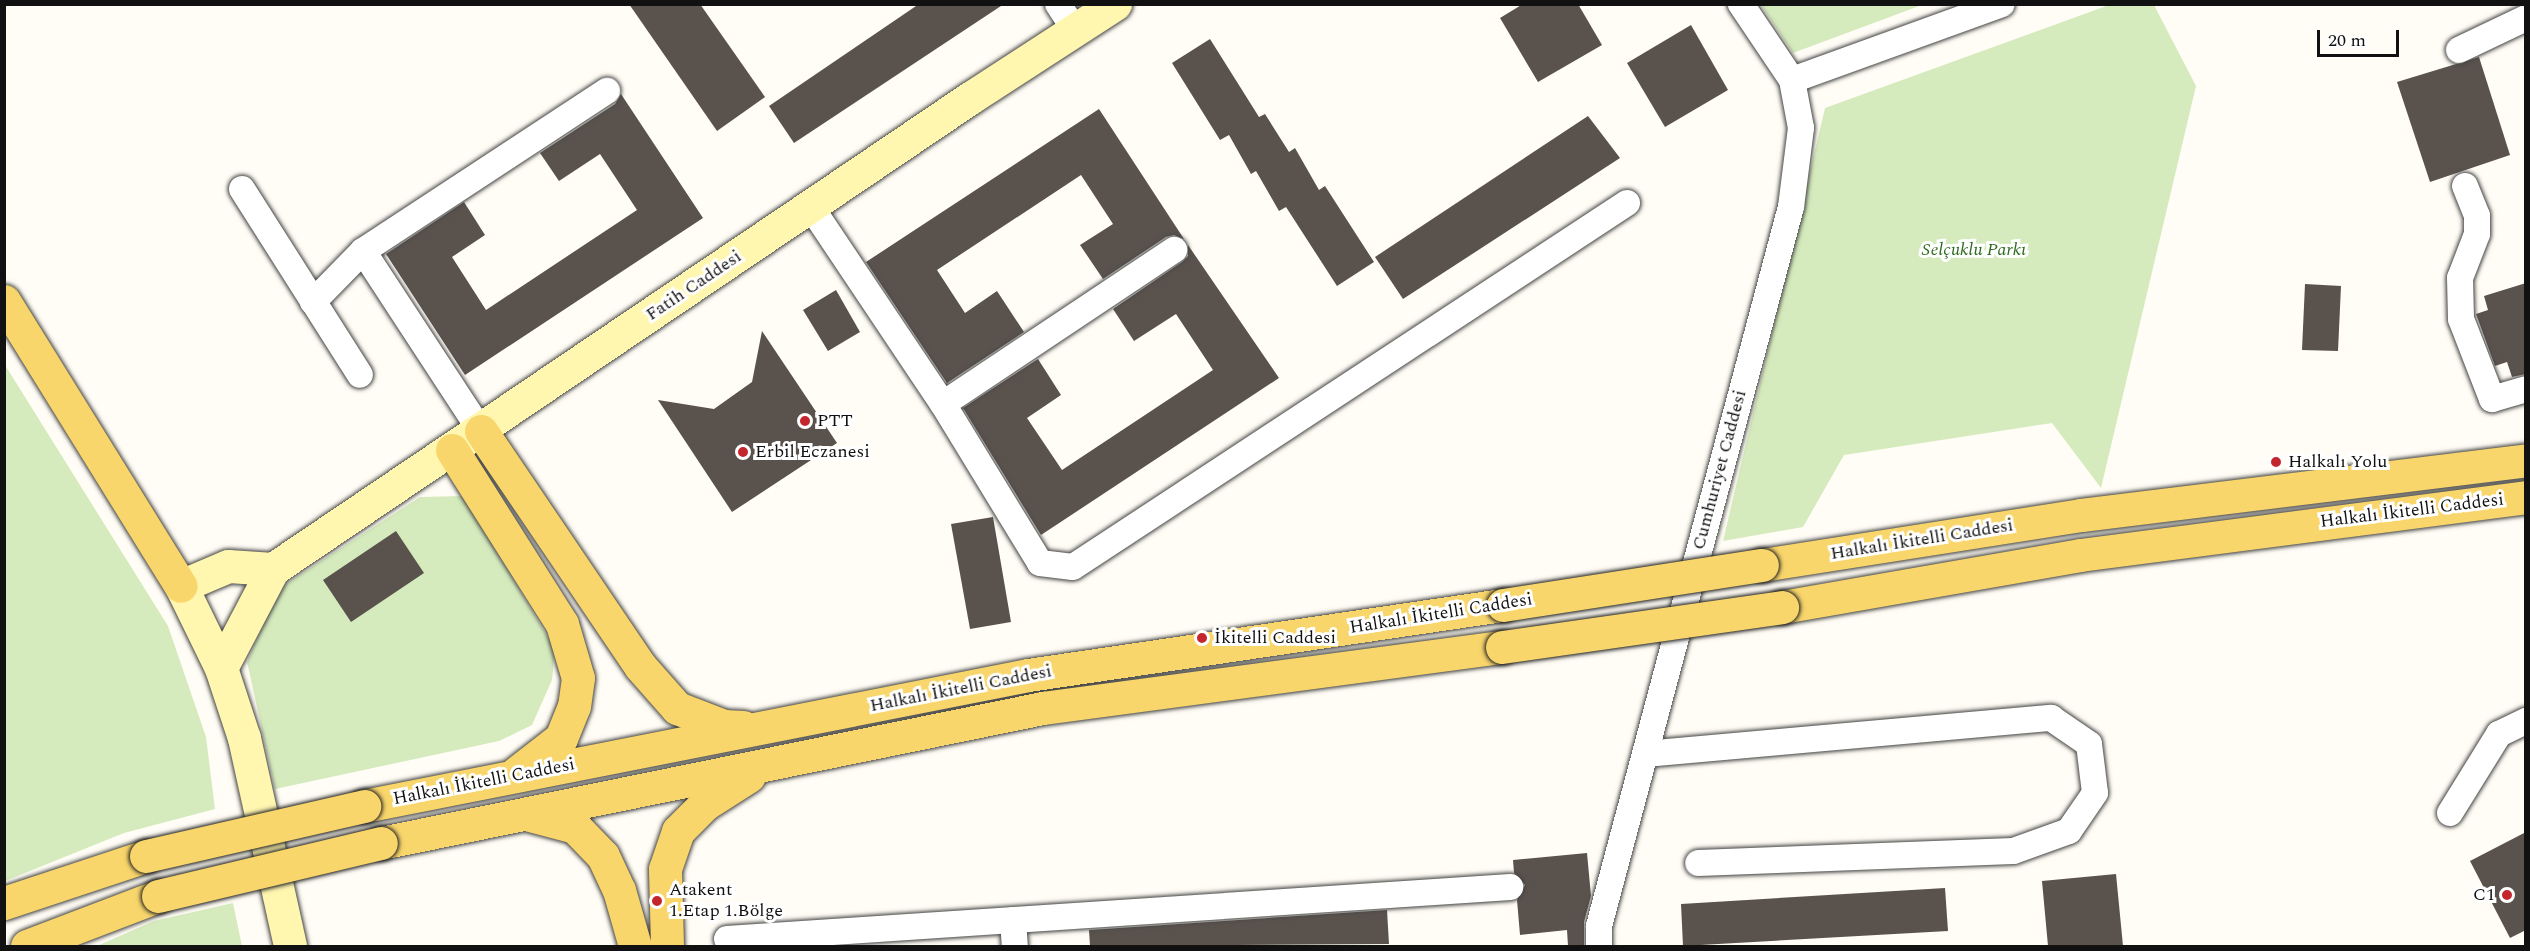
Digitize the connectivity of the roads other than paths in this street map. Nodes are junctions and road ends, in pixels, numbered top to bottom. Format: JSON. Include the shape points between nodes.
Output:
{"nodes":[{"id":1,"x":1115,"y":4,"type":"edge"},
{"id":2,"x":1741,"y":4,"type":"edge"},
{"id":3,"x":2002,"y":4,"type":"edge"},
{"id":4,"x":1067,"y":17,"type":"edge"},
{"id":5,"x":2526,"y":18,"type":"edge"},
{"id":6,"x":2459,"y":50,"type":"dead end"},
{"id":7,"x":1792,"y":80,"type":"junction"},
{"id":8,"x":607,"y":91,"type":"dead end"},
{"id":9,"x":2465,"y":186,"type":"dead end"},
{"id":10,"x":242,"y":189,"type":"dead end"},
{"id":11,"x":1627,"y":203,"type":"dead end"},
{"id":12,"x":811,"y":207,"type":"junction"},
{"id":13,"x":1174,"y":250,"type":"dead end"},
{"id":14,"x":363,"y":251,"type":"junction"},
{"id":15,"x":4,"y":301,"type":"edge"},
{"id":16,"x":313,"y":302,"type":"junction"},
{"id":17,"x":360,"y":375,"type":"dead end"},
{"id":18,"x":2526,"y":389,"type":"edge"},
{"id":19,"x":943,"y":404,"type":"junction"},
{"id":20,"x":481,"y":431,"type":"junction"},
{"id":21,"x":452,"y":450,"type":"junction"},
{"id":22,"x":2526,"y":460,"type":"edge"},
{"id":23,"x":2526,"y":497,"type":"edge"},
{"id":24,"x":273,"y":569,"type":"junction"},
{"id":25,"x":181,"y":586,"type":"junction"},
{"id":26,"x":221,"y":668,"type":"junction"},
{"id":27,"x":2526,"y":721,"type":"edge"},
{"id":28,"x":763,"y":729,"type":"junction"},
{"id":29,"x":1645,"y":754,"type":"junction"},
{"id":30,"x":768,"y":764,"type":"junction"},
{"id":31,"x":510,"y":777,"type":"junction"},
{"id":32,"x":522,"y":813,"type":"junction"},
{"id":33,"x":2450,"y":813,"type":"dead end"},
{"id":34,"x":1698,"y":863,"type":"dead end"},
{"id":35,"x":1510,"y":887,"type":"dead end"},
{"id":36,"x":4,"y":903,"type":"edge"},
{"id":37,"x":1013,"y":920,"type":"junction"},
{"id":38,"x":727,"y":939,"type":"dead end"},
{"id":39,"x":27,"y":946,"type":"edge"},
{"id":40,"x":290,"y":946,"type":"edge"},
{"id":41,"x":635,"y":946,"type":"edge"},
{"id":42,"x":667,"y":946,"type":"edge"},
{"id":43,"x":1015,"y":946,"type":"edge"},
{"id":44,"x":1599,"y":946,"type":"edge"}],
"edges":[{"from":1,"to":4,"type":"street","name":"Fatih Caddesi"},
{"from":2,"to":7,"type":"street","name":"Cumhuriyet Caddesi"},
{"from":3,"to":7,"type":"street"},
{"from":4,"to":12,"type":"street","name":"Fatih Caddesi"},
{"from":5,"to":6,"type":"street"},
{"from":7,"to":29,"type":"street","name":"Cumhuriyet Caddesi","via":[[1801,128],[1791,207]]},
{"from":8,"to":14,"type":"street"},
{"from":9,"to":18,"type":"street","via":[[2477,216],[2477,234],[2460,278],[2461,319],[2492,399]]},
{"from":10,"to":16,"type":"street"},
{"from":11,"to":19,"type":"street","via":[[1073,567],[1040,563]]},
{"from":12,"to":19,"type":"street"},
{"from":12,"to":20,"type":"street","name":"Fatih Caddesi"},
{"from":13,"to":19,"type":"street"},
{"from":14,"to":16,"type":"street"},
{"from":14,"to":20,"type":"street"},
{"from":15,"to":25,"type":"main road"},
{"from":16,"to":17,"type":"street"},
{"from":20,"to":21,"type":"street","name":"Fatih Caddesi"},
{"from":20,"to":28,"type":"main road","via":[[640,666],[677,708],[724,726]]},
{"from":21,"to":24,"type":"street","name":"Fatih Caddesi"},
{"from":21,"to":31,"type":"main road","via":[[562,624],[578,678],[574,706],[561,738]]},
{"from":22,"to":28,"type":"main road","name":"Halkalı İkitelli Caddesi","bridge":true,"via":[[2081,515],[1028,675]]},
{"from":23,"to":30,"type":"main road","name":"Halkalı İkitelli Caddesi","bridge":true,"via":[[2080,555],[1782,607],[1043,708]]},
{"from":24,"to":25,"type":"street","via":[[228,566]]},
{"from":24,"to":26,"type":"street"},
{"from":25,"to":26,"type":"street"},
{"from":26,"to":40,"type":"street","via":[[244,738]]},
{"from":27,"to":33,"type":"street","via":[[2499,734]]},
{"from":28,"to":31,"type":"main road","name":"Halkalı İkitelli Caddesi"},
{"from":29,"to":34,"type":"street","via":[[2051,718],[2088,744],[2095,793],[2069,831],[2013,851]]},
{"from":29,"to":44,"type":"street","name":"Cumhuriyet Caddesi","via":[[1599,926]]},
{"from":30,"to":32,"type":"main road","name":"Halkalı İkitelli Caddesi"},
{"from":30,"to":42,"type":"main road","via":[[705,804],[678,831],[664,869]]},
{"from":31,"to":36,"type":"main road","name":"Halkalı İkitelli Caddesi","bridge":true,"via":[[146,856]]},
{"from":32,"to":39,"type":"main road","name":"Halkalı İkitelli Caddesi","bridge":true,"via":[[158,896]]},
{"from":32,"to":41,"type":"main road","via":[[574,827],[603,856]]},
{"from":35,"to":37,"type":"street"},
{"from":37,"to":38,"type":"street"},
{"from":37,"to":43,"type":"street"}]}
